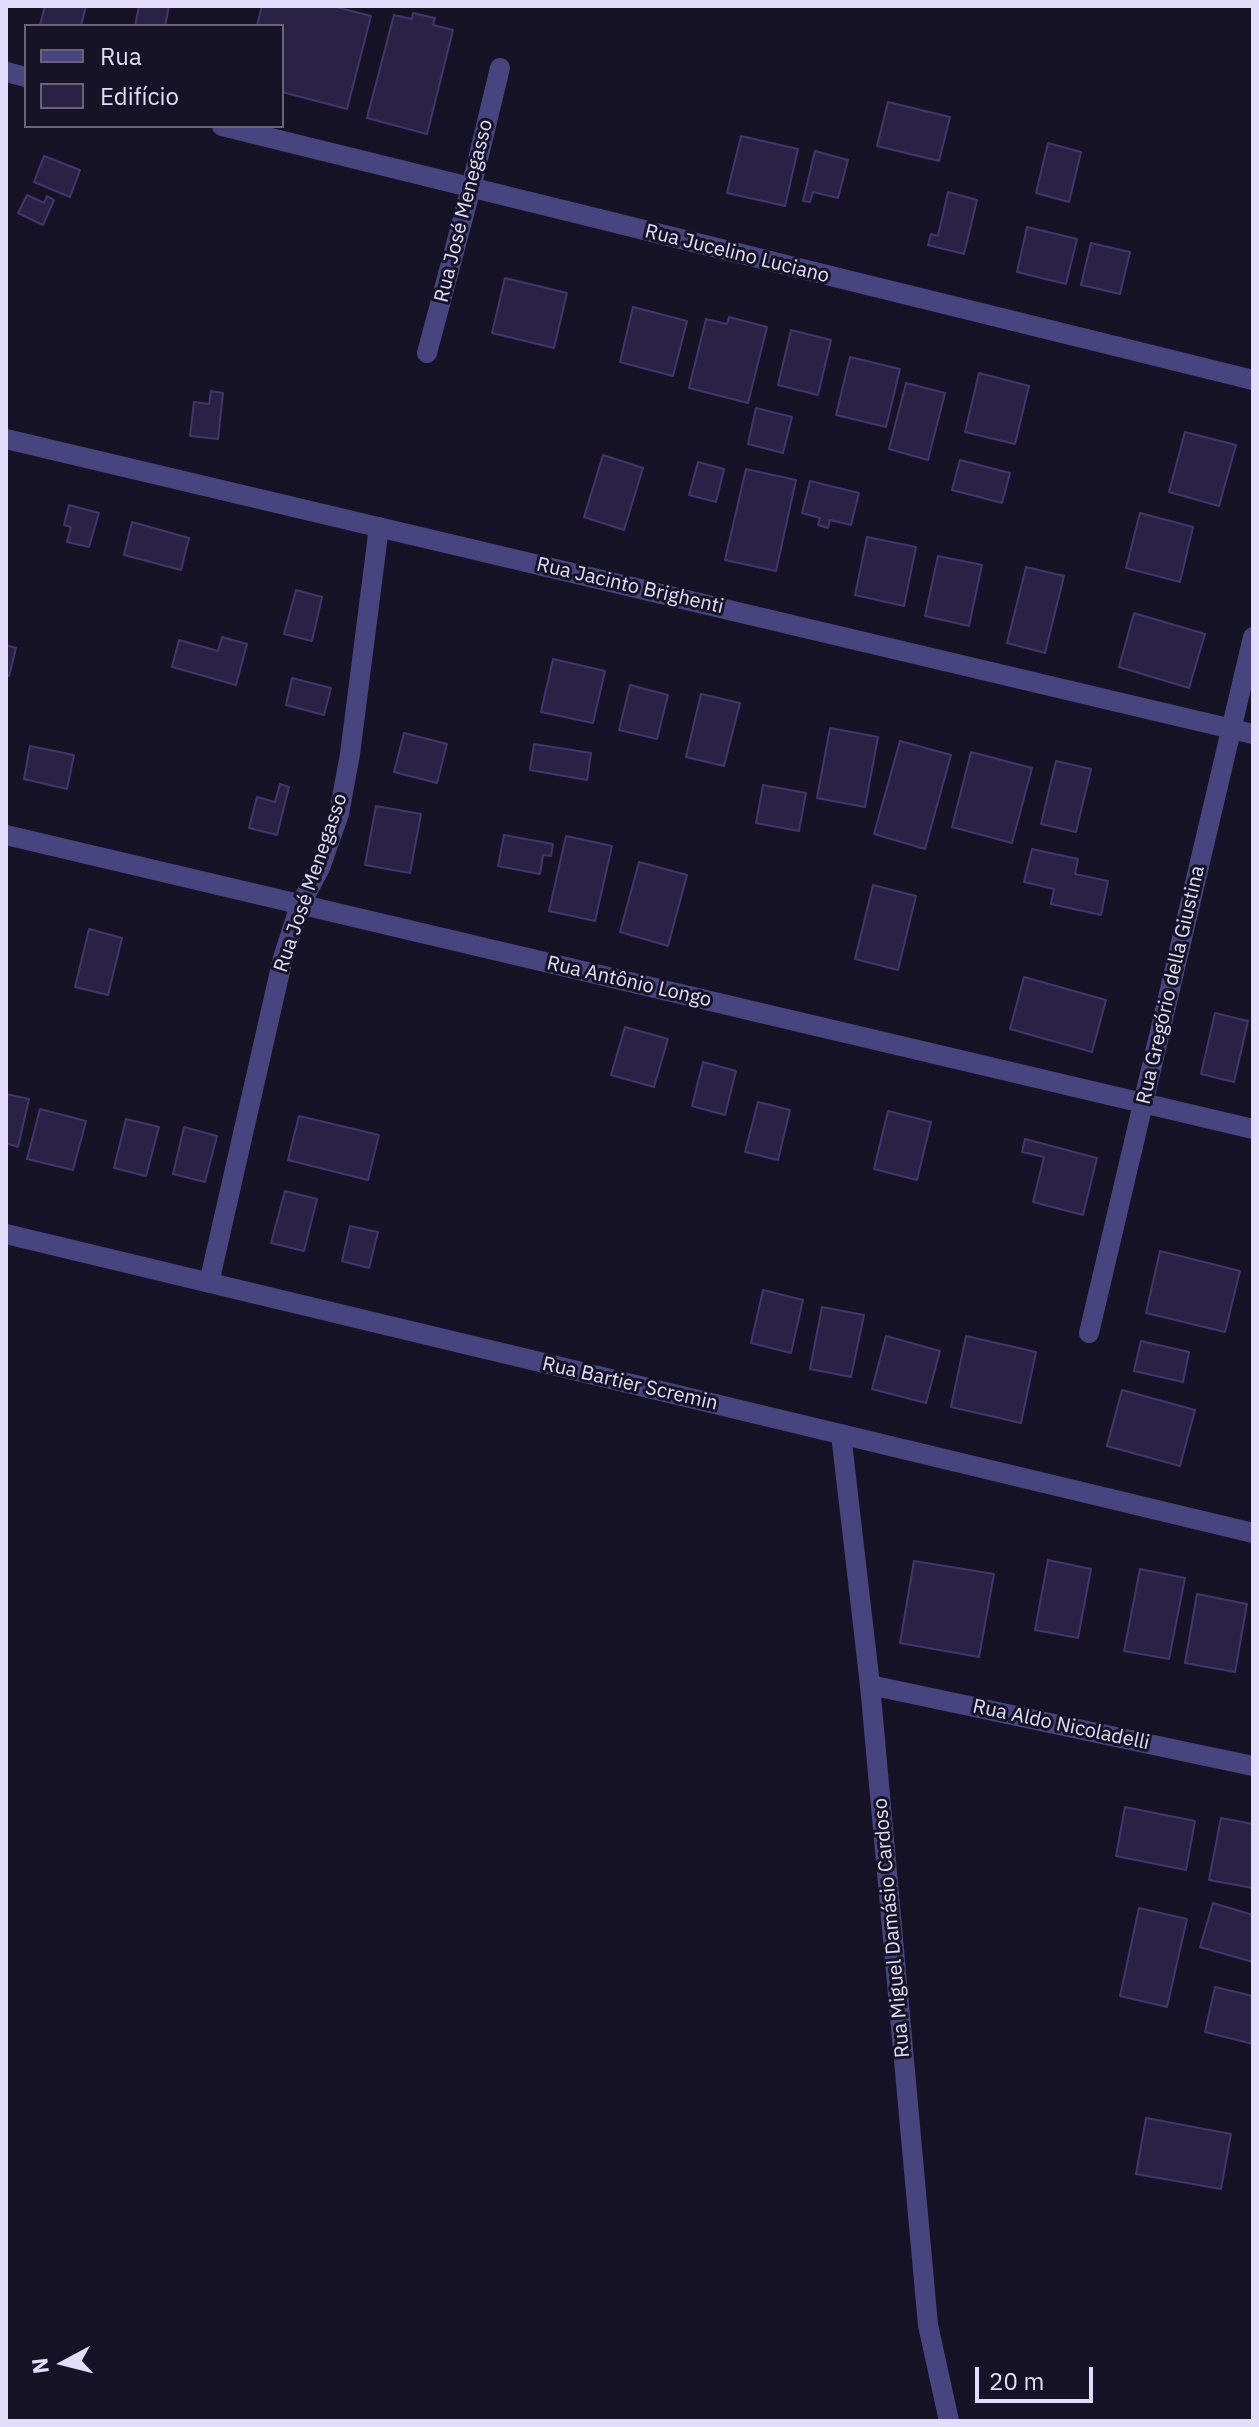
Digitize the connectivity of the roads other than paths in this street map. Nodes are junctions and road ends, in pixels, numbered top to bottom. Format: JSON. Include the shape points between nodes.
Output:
{"nodes":[{"id":1,"x":500,"y":68,"type":"dead end"},
{"id":2,"x":230,"y":128,"type":"edge"},
{"id":3,"x":471,"y":188,"type":"junction"},
{"id":4,"x":427,"y":353,"type":"dead end"},
{"id":5,"x":1253,"y":380,"type":"edge"},
{"id":6,"x":6,"y":439,"type":"edge"},
{"id":7,"x":379,"y":527,"type":"junction"},
{"id":8,"x":1253,"y":637,"type":"edge"},
{"id":9,"x":1231,"y":729,"type":"junction"},
{"id":10,"x":1253,"y":734,"type":"edge"},
{"id":11,"x":6,"y":835,"type":"edge"},
{"id":12,"x":300,"y":905,"type":"junction"},
{"id":13,"x":1144,"y":1103,"type":"junction"},
{"id":14,"x":1253,"y":1129,"type":"edge"},
{"id":15,"x":6,"y":1234,"type":"edge"},
{"id":16,"x":209,"y":1283,"type":"junction"},
{"id":17,"x":1089,"y":1333,"type":"dead end"},
{"id":18,"x":841,"y":1434,"type":"junction"},
{"id":19,"x":1253,"y":1533,"type":"edge"},
{"id":20,"x":870,"y":1685,"type":"junction"},
{"id":21,"x":1253,"y":1766,"type":"edge"},
{"id":22,"x":949,"y":2421,"type":"edge"}],
"edges":[{"from":1,"to":3,"type":"street","name":"Rua José Menegasso"},
{"from":2,"to":3,"type":"street","name":"Rua Jucelino Luciano"},
{"from":3,"to":4,"type":"street","name":"Rua José Menegasso"},
{"from":3,"to":5,"type":"street","name":"Rua Jucelino Luciano"},
{"from":6,"to":7,"type":"street","name":"Rua Jacinto Brighenti"},
{"from":7,"to":9,"type":"street","name":"Rua Jacinto Brighenti"},
{"from":7,"to":12,"type":"street","name":"Rua José Menegasso","via":[[339,814]]},
{"from":8,"to":9,"type":"street","name":"Rua Gregório della Giustina"},
{"from":9,"to":10,"type":"street","name":"Rua Jacinto Brighenti"},
{"from":9,"to":13,"type":"street","name":"Rua Gregório della Giustina"},
{"from":11,"to":12,"type":"street","name":"Rua Antônio Longo"},
{"from":12,"to":13,"type":"street","name":"Rua Antônio Longo"},
{"from":12,"to":16,"type":"street","name":"Rua José Menegasso","via":[[283,958]]},
{"from":13,"to":14,"type":"street","name":"Rua Antônio Longo"},
{"from":13,"to":17,"type":"street","name":"Rua Gregório della Giustina"},
{"from":15,"to":16,"type":"street","name":"Rua Bartier Scremin"},
{"from":16,"to":18,"type":"street","name":"Rua Bartier Scremin"},
{"from":18,"to":19,"type":"street","name":"Rua Bartier Scremin"},
{"from":18,"to":20,"type":"street","name":"Rua Miguel Damásio Cardoso"},
{"from":20,"to":21,"type":"street","name":"Rua Aldo Nicoladelli"},
{"from":20,"to":22,"type":"street","name":"Rua Miguel Damásio Cardoso","via":[[928,2325]]}]}
